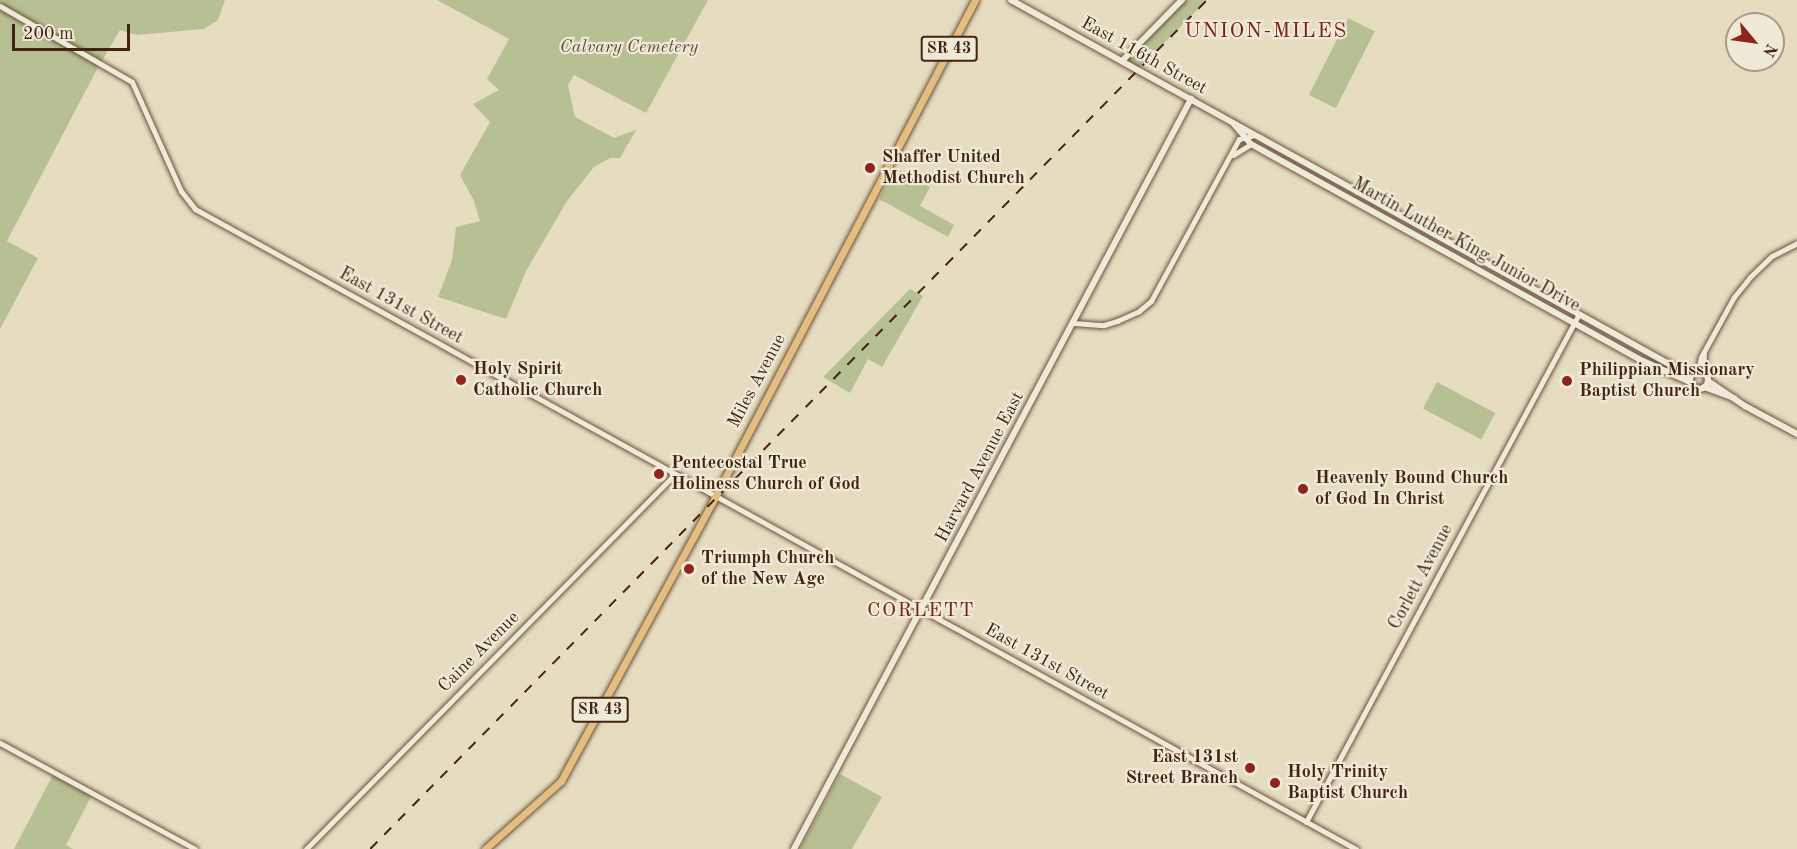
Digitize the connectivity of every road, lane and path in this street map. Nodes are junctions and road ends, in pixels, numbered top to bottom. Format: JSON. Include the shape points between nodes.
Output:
{"nodes":[{"id":1,"x":975,"y":0,"type":"edge"},
{"id":2,"x":1011,"y":0,"type":"edge"},
{"id":3,"x":1182,"y":0,"type":"edge"},
{"id":4,"x":0,"y":6,"type":"edge"},
{"id":5,"x":1122,"y":62,"type":"junction"},
{"id":6,"x":1191,"y":99,"type":"junction"},
{"id":7,"x":1232,"y":121,"type":"junction"},
{"id":8,"x":1257,"y":135,"type":"junction"},
{"id":9,"x":1241,"y":138,"type":"junction"},
{"id":10,"x":1251,"y":144,"type":"junction"},
{"id":11,"x":1229,"y":158,"type":"junction"},
{"id":12,"x":1797,"y":243,"type":"edge"},
{"id":13,"x":1579,"y":314,"type":"junction"},
{"id":14,"x":1575,"y":322,"type":"junction"},
{"id":15,"x":1073,"y":323,"type":"junction"},
{"id":16,"x":1698,"y":372,"type":"junction"},
{"id":17,"x":1690,"y":382,"type":"junction"},
{"id":18,"x":1706,"y":384,"type":"junction"},
{"id":19,"x":1797,"y":434,"type":"edge"},
{"id":20,"x":674,"y":475,"type":"junction"},
{"id":21,"x":715,"y":497,"type":"junction"},
{"id":22,"x":921,"y":610,"type":"junction"},
{"id":23,"x":0,"y":743,"type":"edge"},
{"id":24,"x":1306,"y":822,"type":"junction"},
{"id":25,"x":195,"y":849,"type":"edge"},
{"id":26,"x":306,"y":849,"type":"edge"},
{"id":27,"x":485,"y":849,"type":"edge"},
{"id":28,"x":794,"y":849,"type":"edge"},
{"id":29,"x":1356,"y":849,"type":"edge"}],
"edges":[{"from":1,"to":21,"type":"main road","name":"Miles Avenue","number":"SR 43"},
{"from":2,"to":5,"type":"main road","name":"East 116th Street"},
{"from":3,"to":5,"type":"main road"},
{"from":4,"to":20,"type":"street","name":"East 131st Street","via":[[132,82],[181,191],[195,209]]},
{"from":5,"to":6,"type":"main road","name":"East 116th Street"},
{"from":6,"to":7,"type":"main road","name":"East 116th Street"},
{"from":6,"to":15,"type":"main road","name":"Harvard Avenue East"},
{"from":7,"to":8,"type":"main road","name":"East 116th Street"},
{"from":7,"to":9,"type":"main road","name":"East 116th Street"},
{"from":8,"to":9,"type":"street"},
{"from":8,"to":13,"type":"main road","name":"Martin Luther King Junior Drive"},
{"from":9,"to":10,"type":"main road","name":"East 116th Street"},
{"from":9,"to":11,"type":"street"},
{"from":10,"to":11,"type":"street"},
{"from":10,"to":14,"type":"main road","name":"Martin Luther King Junior Drive"},
{"from":11,"to":15,"type":"street","via":[[1151,301],[1139,311],[1104,325]]},
{"from":12,"to":16,"type":"street","via":[[1772,256],[1734,297]]},
{"from":13,"to":14,"type":"street","name":"Corlett Avenue"},
{"from":13,"to":16,"type":"main road","name":"Martin Luther King Junior Drive","via":[[1678,369]]},
{"from":14,"to":17,"type":"main road","name":"Martin Luther King Junior Drive","via":[[1643,361]]},
{"from":14,"to":24,"type":"street","name":"Corlett Avenue"},
{"from":15,"to":22,"type":"main road","name":"Harvard Avenue East"},
{"from":16,"to":17,"type":"main road"},
{"from":16,"to":18,"type":"main road"},
{"from":17,"to":18,"type":"main road","name":"Martin Luther King Junior Drive","via":[[1696,388]]},
{"from":18,"to":19,"type":"main road"},
{"from":20,"to":21,"type":"street","name":"East 131st Street"},
{"from":20,"to":26,"type":"street","name":"Caine Avenue"},
{"from":21,"to":22,"type":"street","name":"East 131st Street"},
{"from":21,"to":27,"type":"main road","name":"Miles Avenue","number":"SR 43","via":[[561,781]]},
{"from":22,"to":24,"type":"street","name":"East 131st Street"},
{"from":22,"to":28,"type":"main road","name":"Harvard Avenue East"},
{"from":23,"to":25,"type":"street"},
{"from":24,"to":29,"type":"street","name":"East 131st Street"}]}
